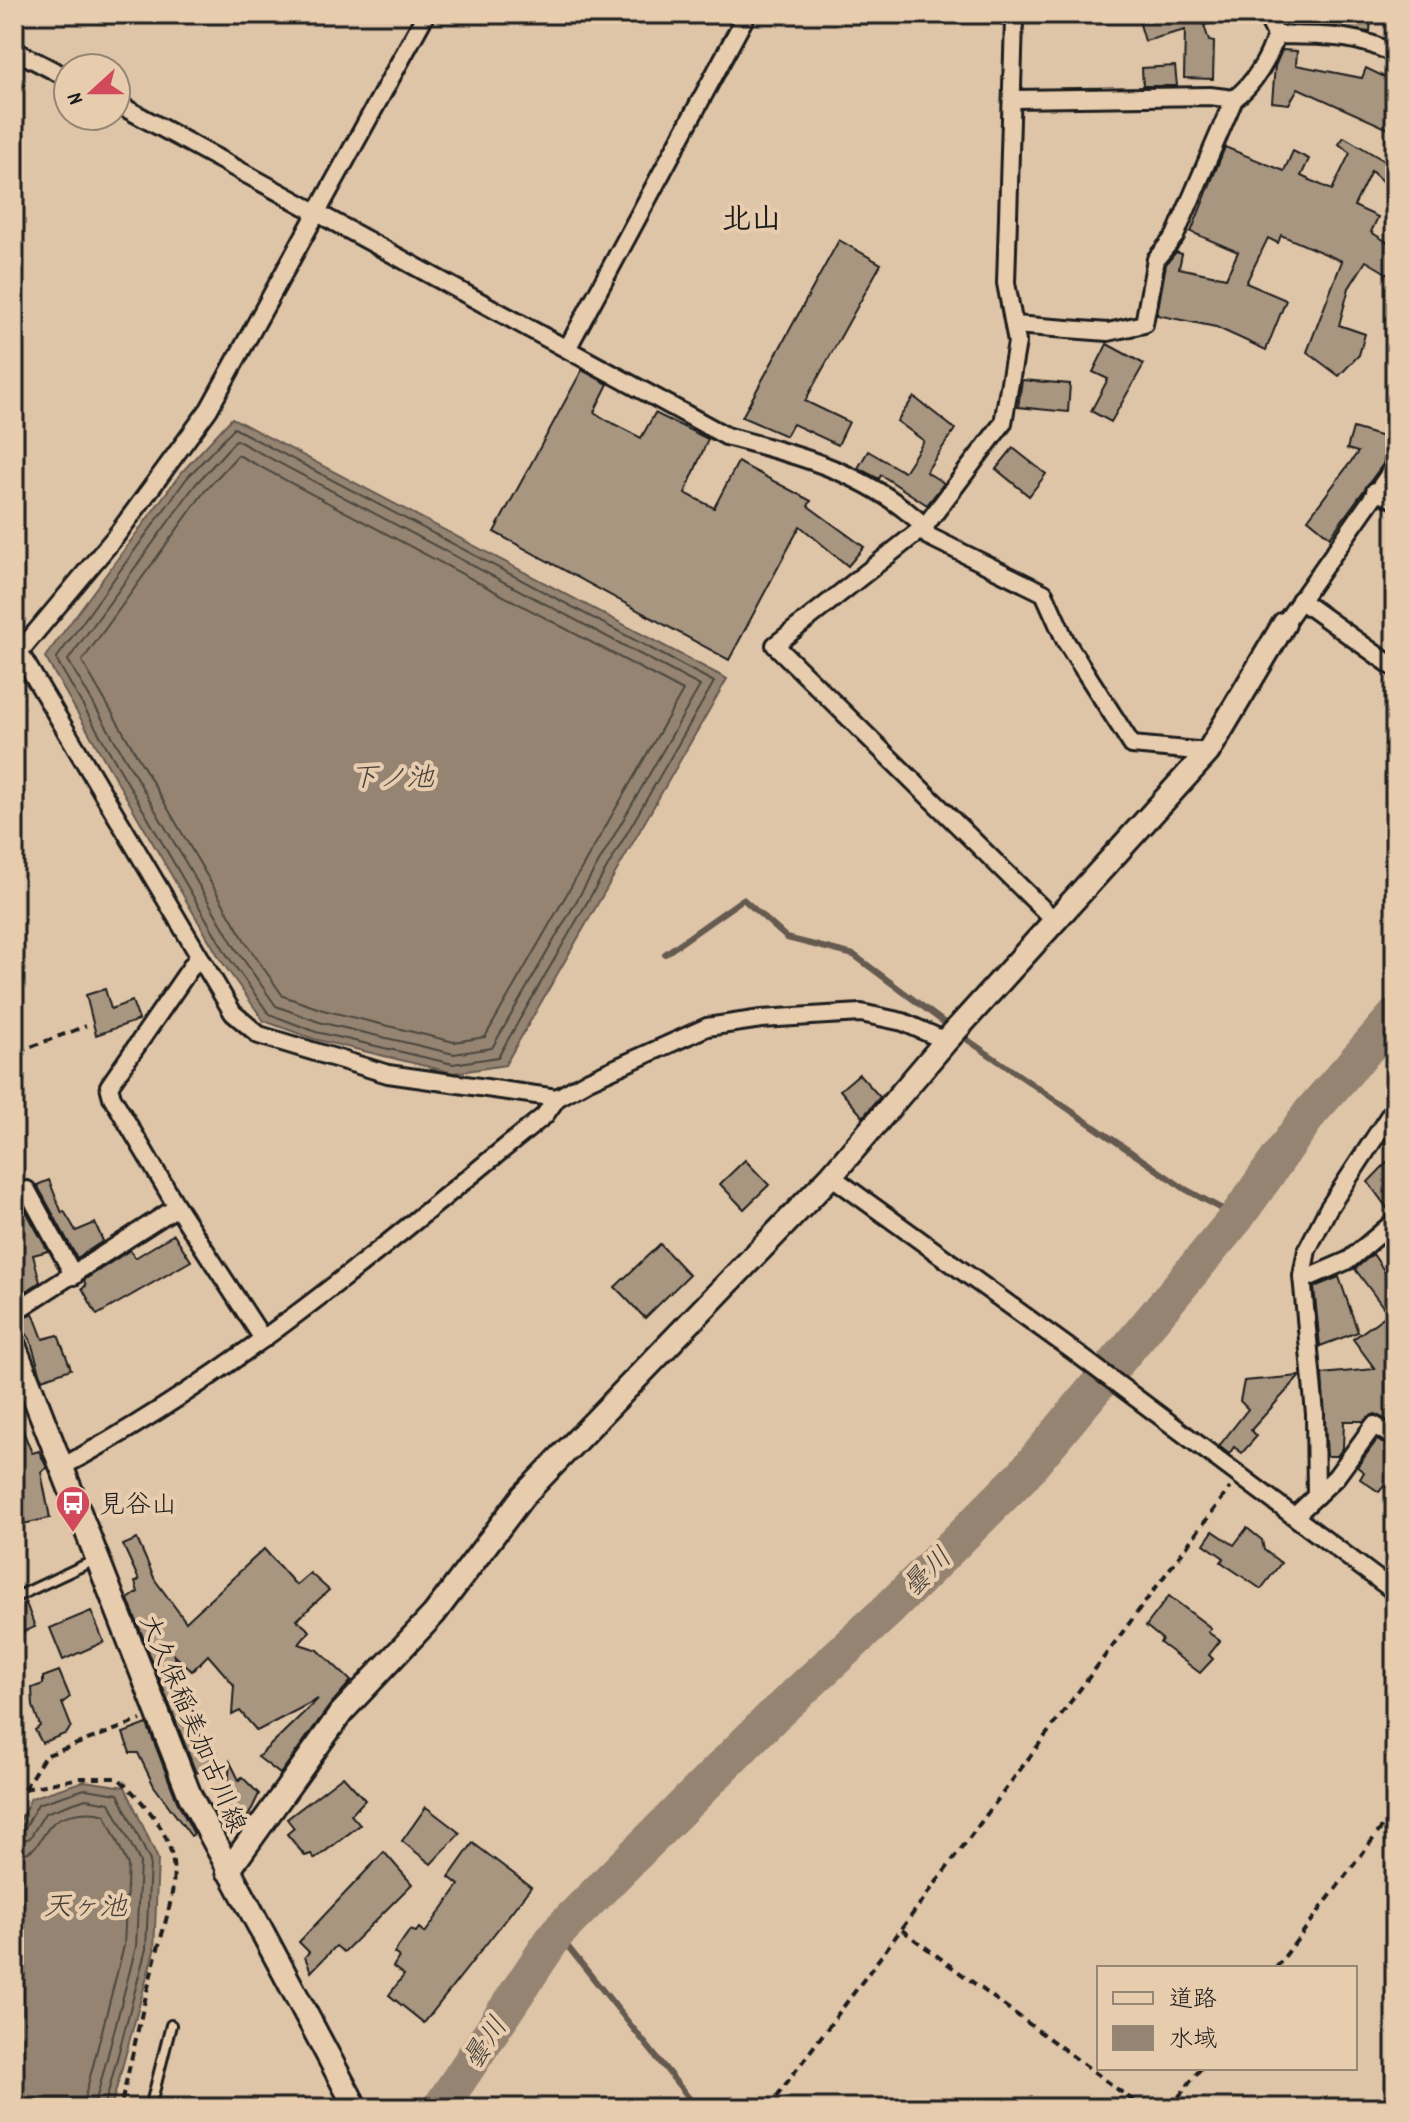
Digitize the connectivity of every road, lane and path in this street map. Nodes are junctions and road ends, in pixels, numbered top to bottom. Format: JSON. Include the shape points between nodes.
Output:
{"nodes":[{"id":1,"x":426,"y":14,"type":"edge"},
{"id":2,"x":747,"y":14,"type":"edge"},
{"id":3,"x":1004,"y":14,"type":"edge"},
{"id":4,"x":1266,"y":14,"type":"edge"},
{"id":5,"x":1276,"y":35,"type":"junction"},
{"id":6,"x":14,"y":50,"type":"edge"},
{"id":7,"x":1395,"y":55,"type":"edge"},
{"id":8,"x":52,"y":70,"type":"edge"},
{"id":9,"x":1014,"y":99,"type":"junction"},
{"id":10,"x":1234,"y":99,"type":"junction"},
{"id":11,"x":132,"y":112,"type":"edge"},
{"id":12,"x":316,"y":213,"type":"junction"},
{"id":13,"x":1014,"y":325,"type":"junction"},
{"id":14,"x":567,"y":349,"type":"junction"},
{"id":15,"x":1395,"y":466,"type":"edge"},
{"id":16,"x":1375,"y":491,"type":"junction"},
{"id":17,"x":1395,"y":500,"type":"edge"},
{"id":18,"x":925,"y":526,"type":"junction"},
{"id":19,"x":1300,"y":600,"type":"junction"},
{"id":20,"x":1284,"y":624,"type":"joint"},
{"id":21,"x":17,"y":651,"type":"edge"},
{"id":22,"x":1395,"y":668,"type":"edge"},
{"id":23,"x":1208,"y":752,"type":"junction"},
{"id":24,"x":1056,"y":922,"type":"junction"},
{"id":25,"x":198,"y":957,"type":"junction"},
{"id":26,"x":86,"y":1026,"type":"dead end"},
{"id":27,"x":946,"y":1041,"type":"junction"},
{"id":28,"x":14,"y":1063,"type":"edge"},
{"id":29,"x":557,"y":1098,"type":"junction"},
{"id":30,"x":1394,"y":1110,"type":"edge"},
{"id":31,"x":831,"y":1176,"type":"junction"},
{"id":32,"x":14,"y":1195,"type":"edge"},
{"id":33,"x":177,"y":1207,"type":"junction"},
{"id":34,"x":1395,"y":1221,"type":"edge"},
{"id":35,"x":74,"y":1276,"type":"junction"},
{"id":36,"x":1303,"y":1280,"type":"junction"},
{"id":37,"x":14,"y":1312,"type":"edge"},
{"id":38,"x":263,"y":1339,"type":"junction"},
{"id":39,"x":14,"y":1345,"type":"edge"},
{"id":40,"x":1395,"y":1438,"type":"edge"},
{"id":41,"x":60,"y":1468,"type":"junction"},
{"id":42,"x":1239,"y":1476,"type":"junction"},
{"id":43,"x":1316,"y":1496,"type":"junction"},
{"id":44,"x":1296,"y":1515,"type":"junction"},
{"id":45,"x":95,"y":1560,"type":"junction"},
{"id":46,"x":1395,"y":1592,"type":"edge"},
{"id":47,"x":14,"y":1598,"type":"edge"},
{"id":48,"x":157,"y":1715,"type":"junction"},
{"id":49,"x":1395,"y":1810,"type":"edge"},
{"id":50,"x":228,"y":1871,"type":"junction"},
{"id":51,"x":902,"y":1930,"type":"junction"},
{"id":52,"x":1278,"y":1966,"type":"edge"},
{"id":53,"x":171,"y":2025,"type":"dead end"},
{"id":54,"x":1199,"y":2070,"type":"edge"},
{"id":55,"x":120,"y":2108,"type":"edge"},
{"id":56,"x":150,"y":2108,"type":"edge"},
{"id":57,"x":356,"y":2108,"type":"edge"},
{"id":58,"x":768,"y":2108,"type":"edge"},
{"id":59,"x":1143,"y":2108,"type":"edge"},
{"id":60,"x":1170,"y":2108,"type":"edge"}],
"edges":[{"from":1,"to":12,"type":"street"},
{"from":2,"to":14,"type":"street"},
{"from":3,"to":9,"type":"street","via":[[1014,21]]},
{"from":4,"to":5,"type":"street"},
{"from":5,"to":7,"type":"street","via":[[1344,37],[1377,44]]},
{"from":5,"to":10,"type":"street","via":[[1246,90]]},
{"from":6,"to":8,"type":"street"},
{"from":9,"to":10,"type":"street"},
{"from":9,"to":13,"type":"street","via":[[1006,283]]},
{"from":10,"to":13,"type":"street","via":[[1175,236],[1156,259],[1144,324],[1108,332]]},
{"from":11,"to":12,"type":"street"},
{"from":12,"to":14,"type":"street"},
{"from":12,"to":21,"type":"street","via":[[209,409],[116,536]]},
{"from":13,"to":18,"type":"street","via":[[1017,342],[1003,423]]},
{"from":14,"to":18,"type":"street","via":[[726,436],[826,463],[878,489]]},
{"from":15,"to":16,"type":"street"},
{"from":16,"to":17,"type":"street"},
{"from":16,"to":19,"type":"street"},
{"from":18,"to":23,"type":"street","via":[[928,536],[1044,593],[1066,642],[1132,745]]},
{"from":18,"to":24,"type":"street","via":[[775,645]]},
{"from":19,"to":20,"type":"street"},
{"from":19,"to":22,"type":"street"},
{"from":20,"to":23,"type":"street"},
{"from":21,"to":25,"type":"street"},
{"from":23,"to":24,"type":"street"},
{"from":24,"to":27,"type":"street"},
{"from":25,"to":29,"type":"street","via":[[233,1013],[259,1035],[388,1074]]},
{"from":25,"to":33,"type":"street","via":[[109,1086]]},
{"from":26,"to":28,"type":"path","via":[[20,1051],[20,1060]]},
{"from":27,"to":29,"type":"street","via":[[903,1022],[861,1013],[761,1019],[707,1027]]},
{"from":27,"to":31,"type":"street"},
{"from":29,"to":38,"type":"street","via":[[544,1116],[344,1282]]},
{"from":30,"to":36,"type":"street","via":[[1328,1209],[1307,1250]]},
{"from":31,"to":42,"type":"street"},
{"from":31,"to":50,"type":"street","via":[[523,1496],[434,1614],[341,1713]]},
{"from":32,"to":35,"type":"street","via":[[27,1190]]},
{"from":33,"to":35,"type":"street"},
{"from":33,"to":38,"type":"street"},
{"from":34,"to":36,"type":"street","via":[[1349,1260]]},
{"from":35,"to":37,"type":"street"},
{"from":36,"to":43,"type":"street"},
{"from":38,"to":41,"type":"street","via":[[186,1394]]},
{"from":39,"to":41,"type":"street","name":"大久保稲美加古川線"},
{"from":40,"to":43,"type":"street","via":[[1374,1425]]},
{"from":41,"to":45,"type":"street","name":"大久保稲美加古川線"},
{"from":42,"to":44,"type":"street"},
{"from":42,"to":51,"type":"path"},
{"from":43,"to":44,"type":"street"},
{"from":44,"to":46,"type":"street"},
{"from":45,"to":47,"type":"lane"},
{"from":45,"to":48,"type":"street","name":"大久保稲美加古川線"},
{"from":48,"to":50,"type":"street","name":"大久保稲美加古川線"},
{"from":48,"to":55,"type":"path","via":[[45,1756],[24,1789],[80,1778],[118,1778],[167,1841],[175,1878],[172,1907]]},
{"from":49,"to":52,"type":"path"},
{"from":50,"to":57,"type":"street","name":"大久保稲美加古川線"},
{"from":51,"to":58,"type":"path"},
{"from":51,"to":59,"type":"path"},
{"from":53,"to":56,"type":"lane"},
{"from":54,"to":60,"type":"path"}]}
